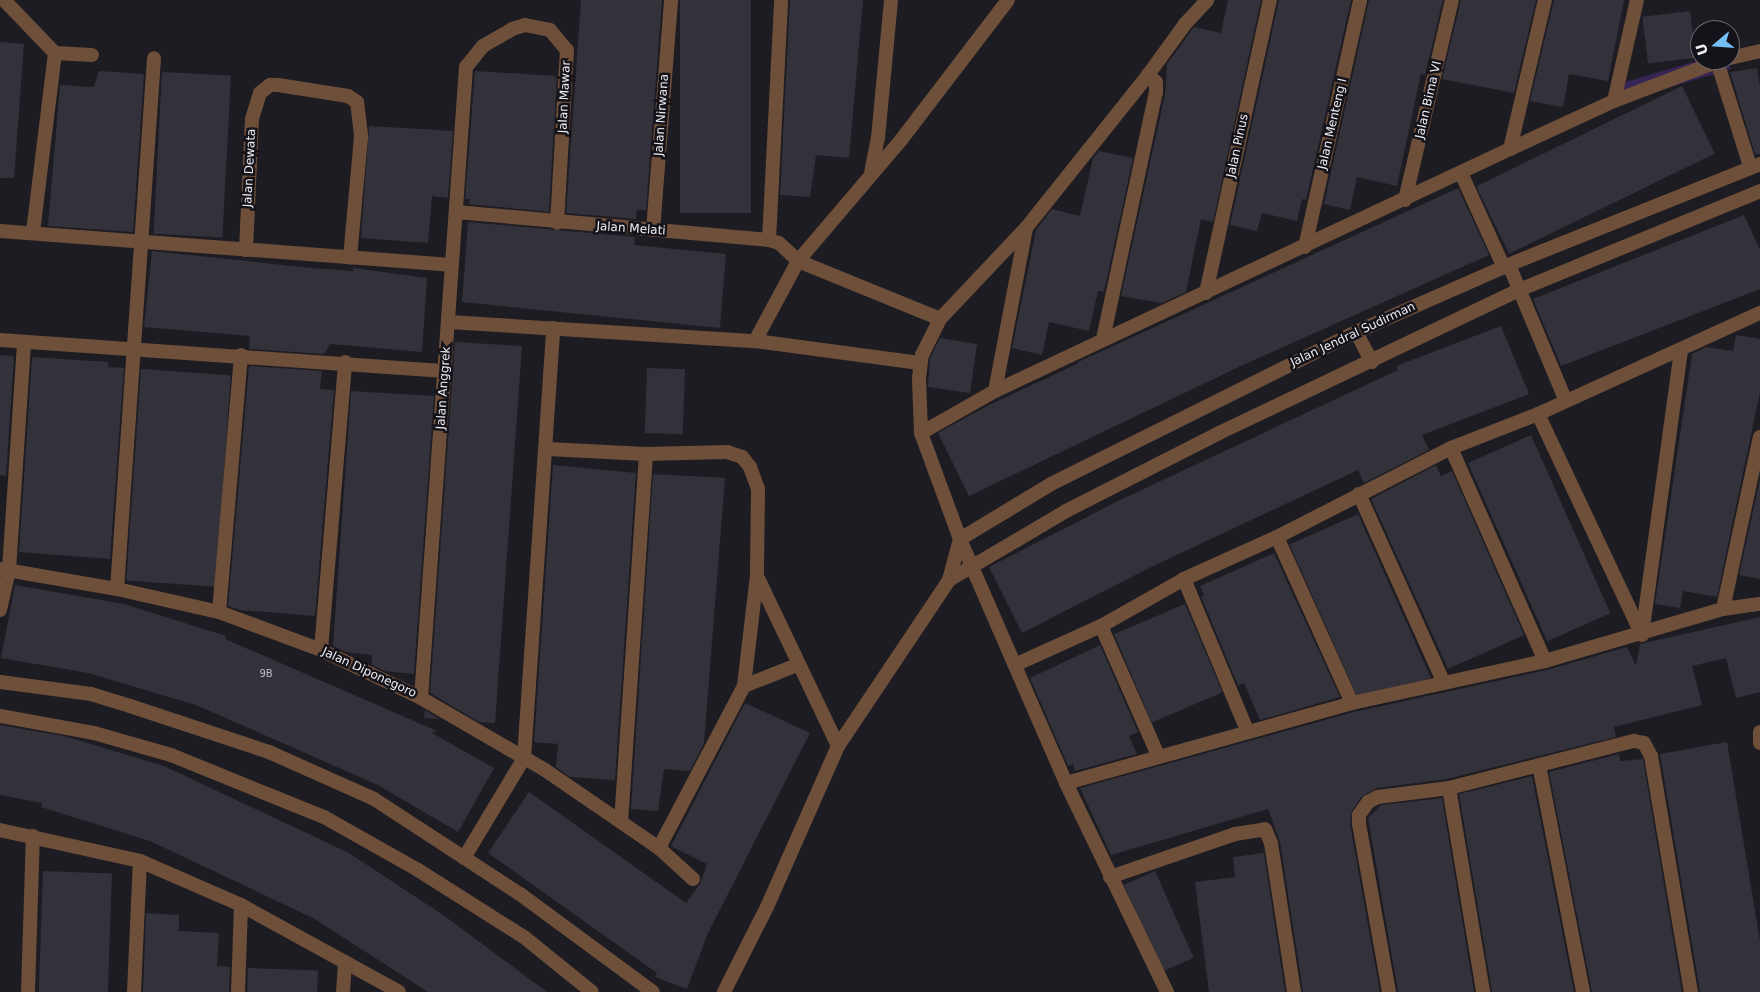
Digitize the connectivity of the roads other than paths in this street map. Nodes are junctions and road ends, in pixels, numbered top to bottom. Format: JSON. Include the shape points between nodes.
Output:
{"nodes":[{"id":1,"x":4,"y":0,"type":"edge"},
{"id":2,"x":671,"y":0,"type":"edge"},
{"id":3,"x":781,"y":0,"type":"edge"},
{"id":4,"x":891,"y":0,"type":"edge"},
{"id":5,"x":1008,"y":0,"type":"edge"},
{"id":6,"x":1207,"y":0,"type":"edge"},
{"id":7,"x":1270,"y":0,"type":"edge"},
{"id":8,"x":1360,"y":0,"type":"edge"},
{"id":9,"x":1452,"y":0,"type":"edge"},
{"id":10,"x":1545,"y":0,"type":"edge"},
{"id":11,"x":1637,"y":0,"type":"edge"},
{"id":12,"x":1760,"y":51,"type":"edge"},
{"id":13,"x":55,"y":53,"type":"junction"},
{"id":14,"x":92,"y":55,"type":"dead end"},
{"id":15,"x":1740,"y":56,"type":"edge"},
{"id":16,"x":154,"y":58,"type":"dead end"},
{"id":17,"x":1696,"y":70,"type":"edge"},
{"id":18,"x":1726,"y":70,"type":"edge"},
{"id":19,"x":1148,"y":76,"type":"junction"},
{"id":20,"x":464,"y":78,"type":"joint"},
{"id":21,"x":1614,"y":101,"type":"junction"},
{"id":22,"x":1510,"y":149,"type":"junction"},
{"id":23,"x":1755,"y":165,"type":"edge"},
{"id":24,"x":1461,"y":173,"type":"junction"},
{"id":25,"x":871,"y":174,"type":"junction"},
{"id":26,"x":1760,"y":190,"type":"edge"},
{"id":27,"x":1405,"y":200,"type":"junction"},
{"id":28,"x":456,"y":212,"type":"junction"},
{"id":29,"x":556,"y":223,"type":"junction"},
{"id":30,"x":1026,"y":228,"type":"junction"},
{"id":31,"x":653,"y":230,"type":"junction"},
{"id":32,"x":0,"y":232,"type":"edge"},
{"id":33,"x":33,"y":233,"type":"junction"},
{"id":34,"x":768,"y":240,"type":"junction"},
{"id":35,"x":138,"y":241,"type":"junction"},
{"id":36,"x":1305,"y":247,"type":"junction"},
{"id":37,"x":246,"y":250,"type":"junction"},
{"id":38,"x":350,"y":257,"type":"junction"},
{"id":39,"x":798,"y":261,"type":"junction"},
{"id":40,"x":451,"y":265,"type":"junction"},
{"id":41,"x":1506,"y":266,"type":"junction"},
{"id":42,"x":1519,"y":290,"type":"junction"},
{"id":43,"x":1206,"y":293,"type":"junction"},
{"id":44,"x":1760,"y":313,"type":"edge"},
{"id":45,"x":940,"y":319,"type":"junction"},
{"id":46,"x":449,"y":322,"type":"junction"},
{"id":47,"x":553,"y":328,"type":"junction"},
{"id":48,"x":1356,"y":332,"type":"junction"},
{"id":49,"x":1103,"y":339,"type":"junction"},
{"id":50,"x":0,"y":340,"type":"edge"},
{"id":51,"x":755,"y":341,"type":"junction"},
{"id":52,"x":24,"y":342,"type":"junction"},
{"id":53,"x":132,"y":348,"type":"junction"},
{"id":54,"x":1680,"y":350,"type":"junction"},
{"id":55,"x":241,"y":355,"type":"junction"},
{"id":56,"x":345,"y":362,"type":"junction"},
{"id":57,"x":1372,"y":362,"type":"junction"},
{"id":58,"x":920,"y":363,"type":"junction"},
{"id":59,"x":445,"y":371,"type":"junction"},
{"id":60,"x":995,"y":392,"type":"junction"},
{"id":61,"x":1566,"y":401,"type":"junction"},
{"id":62,"x":1538,"y":414,"type":"junction"},
{"id":63,"x":921,"y":433,"type":"junction"},
{"id":64,"x":1760,"y":437,"type":"edge"},
{"id":65,"x":547,"y":448,"type":"junction"},
{"id":66,"x":1451,"y":448,"type":"junction"},
{"id":67,"x":646,"y":454,"type":"junction"},
{"id":68,"x":1359,"y":494,"type":"junction"},
{"id":69,"x":1276,"y":537,"type":"junction"},
{"id":70,"x":960,"y":539,"type":"junction"},
{"id":71,"x":972,"y":567,"type":"junction"},
{"id":72,"x":4,"y":569,"type":"edge"},
{"id":73,"x":757,"y":575,"type":"junction"},
{"id":74,"x":1184,"y":579,"type":"junction"},
{"id":75,"x":949,"y":580,"type":"junction"},
{"id":76,"x":117,"y":589,"type":"junction"},
{"id":77,"x":1760,"y":604,"type":"edge"},
{"id":78,"x":1723,"y":609,"type":"junction"},
{"id":79,"x":0,"y":610,"type":"edge"},
{"id":80,"x":219,"y":612,"type":"junction"},
{"id":81,"x":1100,"y":626,"type":"junction"},
{"id":82,"x":1642,"y":635,"type":"junction"},
{"id":83,"x":321,"y":650,"type":"junction"},
{"id":84,"x":1545,"y":661,"type":"junction"},
{"id":85,"x":797,"y":665,"type":"junction"},
{"id":86,"x":1015,"y":665,"type":"junction"},
{"id":87,"x":0,"y":682,"type":"edge"},
{"id":88,"x":1444,"y":683,"type":"junction"},
{"id":89,"x":744,"y":686,"type":"junction"},
{"id":90,"x":421,"y":698,"type":"junction"},
{"id":91,"x":1352,"y":703,"type":"junction"},
{"id":92,"x":0,"y":716,"type":"edge"},
{"id":93,"x":1247,"y":730,"type":"junction"},
{"id":94,"x":1760,"y":732,"type":"edge"},
{"id":95,"x":1760,"y":743,"type":"edge"},
{"id":96,"x":838,"y":746,"type":"junction"},
{"id":97,"x":1158,"y":755,"type":"junction"},
{"id":98,"x":524,"y":758,"type":"junction"},
{"id":99,"x":1540,"y":765,"type":"junction"},
{"id":100,"x":1066,"y":784,"type":"junction"},
{"id":101,"x":1448,"y":788,"type":"junction"},
{"id":102,"x":621,"y":822,"type":"junction"},
{"id":103,"x":0,"y":830,"type":"edge"},
{"id":104,"x":33,"y":836,"type":"junction"},
{"id":105,"x":659,"y":848,"type":"junction"},
{"id":106,"x":464,"y":858,"type":"junction"},
{"id":107,"x":140,"y":861,"type":"junction"},
{"id":108,"x":1110,"y":877,"type":"junction"},
{"id":109,"x":693,"y":880,"type":"dead end"},
{"id":110,"x":241,"y":904,"type":"junction"},
{"id":111,"x":345,"y":962,"type":"junction"},
{"id":112,"x":28,"y":992,"type":"edge"},
{"id":113,"x":134,"y":992,"type":"edge"},
{"id":114,"x":238,"y":992,"type":"edge"},
{"id":115,"x":343,"y":992,"type":"edge"},
{"id":116,"x":399,"y":992,"type":"edge"},
{"id":117,"x":592,"y":992,"type":"edge"},
{"id":118,"x":653,"y":992,"type":"edge"},
{"id":119,"x":724,"y":992,"type":"edge"},
{"id":120,"x":1167,"y":992,"type":"edge"},
{"id":121,"x":1294,"y":992,"type":"edge"},
{"id":122,"x":1389,"y":992,"type":"edge"},
{"id":123,"x":1483,"y":992,"type":"edge"},
{"id":124,"x":1583,"y":992,"type":"edge"},
{"id":125,"x":1691,"y":992,"type":"edge"}],
"edges":[{"from":1,"to":13,"type":"street"},
{"from":2,"to":31,"type":"street","name":"Jalan Nirwana"},
{"from":3,"to":34,"type":"street"},
{"from":4,"to":25,"type":"street","via":[[878,138]]},
{"from":5,"to":25,"type":"street"},
{"from":6,"to":19,"type":"street","via":[[1185,24]]},
{"from":7,"to":43,"type":"street","name":"Jalan Pinus"},
{"from":8,"to":36,"type":"street","name":"Jalan Menteng I"},
{"from":9,"to":27,"type":"street","name":"Jalan Bima VI"},
{"from":10,"to":22,"type":"street"},
{"from":11,"to":21,"type":"street"},
{"from":12,"to":15,"type":"street"},
{"from":13,"to":14,"type":"street"},
{"from":13,"to":33,"type":"street"},
{"from":16,"to":35,"type":"street"},
{"from":17,"to":21,"type":"street"},
{"from":18,"to":23,"type":"street"},
{"from":19,"to":30,"type":"street"},
{"from":19,"to":49,"type":"street","via":[[1156,82],[1156,92]]},
{"from":20,"to":28,"type":"street","name":"Jalan Anggrek"},
{"from":20,"to":29,"type":"street","name":"Jalan Mawar","via":[[471,57],[512,28],[539,25],[560,37],[569,61]]},
{"from":21,"to":22,"type":"street"},
{"from":22,"to":24,"type":"street"},
{"from":23,"to":41,"type":"street","name":"Jalan Jendral Sudirman"},
{"from":24,"to":27,"type":"street"},
{"from":24,"to":41,"type":"street"},
{"from":25,"to":39,"type":"street"},
{"from":26,"to":42,"type":"street"},
{"from":27,"to":36,"type":"street"},
{"from":28,"to":29,"type":"street","name":"Jalan Melati"},
{"from":28,"to":40,"type":"street","name":"Jalan Anggrek"},
{"from":29,"to":31,"type":"street","name":"Jalan Melati"},
{"from":30,"to":45,"type":"street"},
{"from":30,"to":60,"type":"street"},
{"from":31,"to":34,"type":"street","name":"Jalan Melati"},
{"from":32,"to":33,"type":"street"},
{"from":33,"to":35,"type":"street"},
{"from":34,"to":39,"type":"street","name":"Jalan Melati","via":[[779,243]]},
{"from":35,"to":37,"type":"street"},
{"from":35,"to":53,"type":"street"},
{"from":36,"to":43,"type":"street"},
{"from":37,"to":38,"type":"street"},
{"from":37,"to":38,"type":"street","name":"Jalan Dewata","via":[[252,119],[256,101],[265,89],[278,84],[348,96],[357,102],[361,136]]},
{"from":38,"to":40,"type":"street"},
{"from":39,"to":45,"type":"street"},
{"from":39,"to":51,"type":"street"},
{"from":40,"to":46,"type":"street","name":"Jalan Anggrek"},
{"from":41,"to":42,"type":"street"},
{"from":41,"to":48,"type":"street","name":"Jalan Jendral Sudirman"},
{"from":42,"to":57,"type":"street"},
{"from":42,"to":61,"type":"street"},
{"from":43,"to":49,"type":"street"},
{"from":44,"to":54,"type":"street"},
{"from":45,"to":58,"type":"street"},
{"from":46,"to":47,"type":"street"},
{"from":46,"to":59,"type":"street","name":"Jalan Anggrek"},
{"from":47,"to":51,"type":"street"},
{"from":47,"to":65,"type":"street"},
{"from":48,"to":57,"type":"street"},
{"from":48,"to":70,"type":"street","name":"Jalan Jendral Sudirman","via":[[1051,484]]},
{"from":49,"to":60,"type":"street"},
{"from":50,"to":52,"type":"street"},
{"from":51,"to":58,"type":"street"},
{"from":52,"to":53,"type":"street"},
{"from":52,"to":72,"type":"street"},
{"from":53,"to":55,"type":"street"},
{"from":53,"to":76,"type":"street"},
{"from":54,"to":61,"type":"street"},
{"from":54,"to":82,"type":"street"},
{"from":55,"to":56,"type":"street"},
{"from":55,"to":80,"type":"street"},
{"from":56,"to":59,"type":"street"},
{"from":56,"to":83,"type":"street"},
{"from":57,"to":71,"type":"street","via":[[1218,433],[1066,511]]},
{"from":58,"to":63,"type":"street"},
{"from":59,"to":90,"type":"street","name":"Jalan Anggrek"},
{"from":60,"to":63,"type":"street"},
{"from":61,"to":62,"type":"street"},
{"from":62,"to":66,"type":"street"},
{"from":62,"to":82,"type":"street"},
{"from":63,"to":70,"type":"street"},
{"from":64,"to":78,"type":"street"},
{"from":65,"to":67,"type":"street"},
{"from":65,"to":98,"type":"street"},
{"from":66,"to":68,"type":"street"},
{"from":66,"to":84,"type":"street"},
{"from":67,"to":73,"type":"street","via":[[727,452],[742,457],[750,467],[758,489]]},
{"from":67,"to":102,"type":"street"},
{"from":68,"to":69,"type":"street"},
{"from":68,"to":88,"type":"street"},
{"from":69,"to":74,"type":"street"},
{"from":69,"to":91,"type":"street"},
{"from":70,"to":71,"type":"street"},
{"from":70,"to":75,"type":"street"},
{"from":71,"to":75,"type":"street"},
{"from":71,"to":86,"type":"street"},
{"from":72,"to":76,"type":"street","name":"Jalan Diponegoro"},
{"from":72,"to":79,"type":"street"},
{"from":73,"to":85,"type":"street"},
{"from":73,"to":89,"type":"street"},
{"from":74,"to":81,"type":"street"},
{"from":74,"to":93,"type":"street"},
{"from":75,"to":96,"type":"street"},
{"from":76,"to":80,"type":"street","name":"Jalan Diponegoro"},
{"from":77,"to":78,"type":"street"},
{"from":78,"to":82,"type":"street"},
{"from":80,"to":83,"type":"street","name":"Jalan Diponegoro"},
{"from":81,"to":86,"type":"street"},
{"from":81,"to":97,"type":"street"},
{"from":82,"to":84,"type":"street"},
{"from":83,"to":90,"type":"street","name":"Jalan Diponegoro"},
{"from":84,"to":88,"type":"street"},
{"from":85,"to":89,"type":"street"},
{"from":85,"to":96,"type":"street"},
{"from":86,"to":100,"type":"street"},
{"from":87,"to":106,"type":"street","via":[[92,694],[269,752],[374,799]]},
{"from":88,"to":91,"type":"street"},
{"from":89,"to":105,"type":"street"},
{"from":90,"to":98,"type":"street","name":"Jalan Diponegoro"},
{"from":91,"to":93,"type":"street"},
{"from":92,"to":117,"type":"street","via":[[94,734],[171,755],[324,817],[418,870],[524,937]]},
{"from":93,"to":97,"type":"street"},
{"from":94,"to":95,"type":"street"},
{"from":96,"to":119,"type":"street","via":[[771,898]]},
{"from":97,"to":100,"type":"street"},
{"from":98,"to":102,"type":"street","name":"Jalan Diponegoro"},
{"from":98,"to":106,"type":"street"},
{"from":99,"to":101,"type":"street"},
{"from":99,"to":124,"type":"street"},
{"from":99,"to":125,"type":"street","via":[[1628,742],[1644,743],[1652,762]]},
{"from":100,"to":108,"type":"street"},
{"from":101,"to":122,"type":"street","via":[[1378,797],[1368,802],[1359,815]]},
{"from":101,"to":123,"type":"street"},
{"from":102,"to":105,"type":"street","name":"Jalan Diponegoro"},
{"from":103,"to":104,"type":"street"},
{"from":104,"to":107,"type":"street"},
{"from":104,"to":112,"type":"street"},
{"from":105,"to":109,"type":"street","name":"Jalan Diponegoro"},
{"from":106,"to":118,"type":"street","via":[[548,914]]},
{"from":107,"to":110,"type":"street"},
{"from":107,"to":113,"type":"street"},
{"from":108,"to":120,"type":"street"},
{"from":108,"to":121,"type":"street","via":[[1235,834],[1265,829],[1271,843]]},
{"from":110,"to":111,"type":"street"},
{"from":110,"to":114,"type":"street"},
{"from":111,"to":115,"type":"street"},
{"from":111,"to":116,"type":"street"}]}
